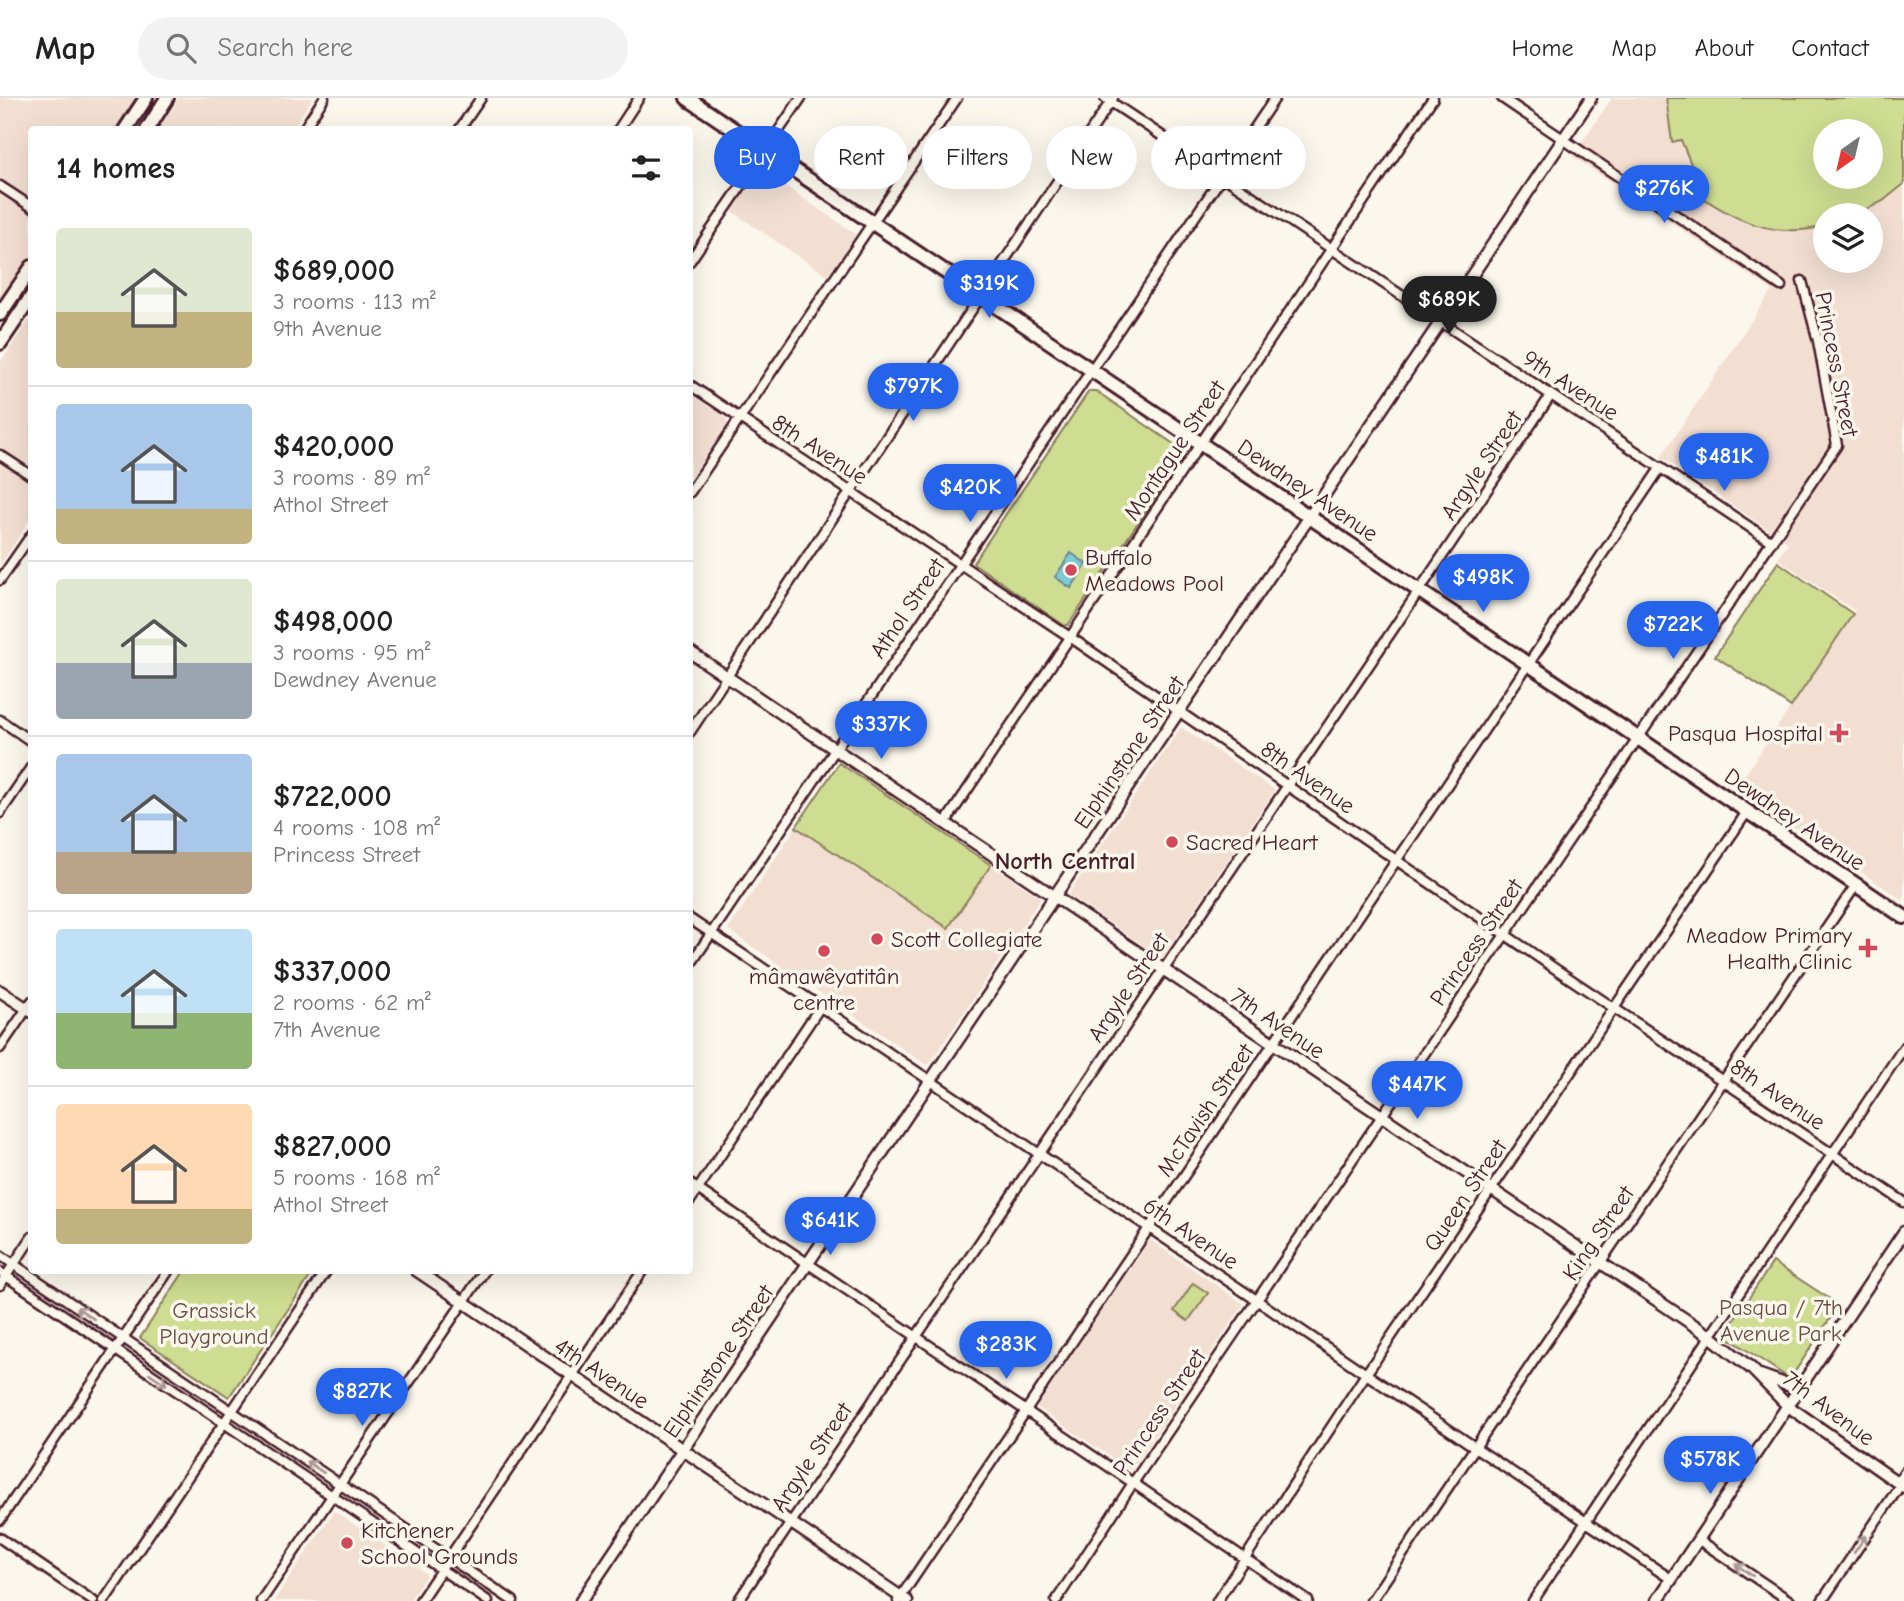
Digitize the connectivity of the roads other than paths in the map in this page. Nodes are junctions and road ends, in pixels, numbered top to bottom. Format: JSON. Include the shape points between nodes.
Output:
{"nodes":[{"id":1,"x":146,"y":98,"type":"edge"},
{"id":2,"x":167,"y":98,"type":"edge"},
{"id":3,"x":324,"y":98,"type":"edge"},
{"id":4,"x":481,"y":98,"type":"edge"},
{"id":5,"x":639,"y":98,"type":"edge"},
{"id":6,"x":687,"y":98,"type":"edge"},
{"id":7,"x":801,"y":98,"type":"edge"},
{"id":8,"x":957,"y":98,"type":"edge"},
{"id":9,"x":1275,"y":98,"type":"edge"},
{"id":10,"x":1433,"y":98,"type":"edge"},
{"id":11,"x":1502,"y":98,"type":"edge"},
{"id":12,"x":1591,"y":98,"type":"edge"},
{"id":13,"x":1110,"y":99,"type":"edge"},
{"id":14,"x":128,"y":126,"type":"edge"},
{"id":15,"x":150,"y":126,"type":"edge"},
{"id":16,"x":307,"y":126,"type":"edge"},
{"id":17,"x":462,"y":126,"type":"edge"},
{"id":18,"x":621,"y":126,"type":"edge"},
{"id":19,"x":728,"y":126,"type":"edge"},
{"id":20,"x":782,"y":126,"type":"edge"},
{"id":21,"x":1256,"y":126,"type":"edge"},
{"id":22,"x":1151,"y":127,"type":"edge"},
{"id":23,"x":1563,"y":140,"type":"junction"},
{"id":24,"x":800,"y":174,"type":"edge"},
{"id":25,"x":0,"y":186,"type":"edge"},
{"id":26,"x":739,"y":189,"type":"edge"},
{"id":27,"x":1213,"y":189,"type":"edge"},
{"id":28,"x":1241,"y":189,"type":"edge"},
{"id":29,"x":28,"y":204,"type":"edge"},
{"id":30,"x":872,"y":222,"type":"junction"},
{"id":31,"x":1331,"y":249,"type":"junction"},
{"id":32,"x":693,"y":257,"type":"edge"},
{"id":33,"x":28,"y":273,"type":"edge"},
{"id":34,"x":1802,"y":281,"type":"dead end"},
{"id":35,"x":1781,"y":286,"type":"dead end"},
{"id":36,"x":982,"y":295,"type":"junction"},
{"id":37,"x":28,"y":302,"type":"edge"},
{"id":38,"x":0,"y":314,"type":"edge"},
{"id":39,"x":1441,"y":321,"type":"junction"},
{"id":40,"x":0,"y":343,"type":"edge"},
{"id":41,"x":1092,"y":369,"type":"junction"},
{"id":42,"x":693,"y":387,"type":"edge"},
{"id":43,"x":1551,"y":394,"type":"junction"},
{"id":44,"x":739,"y":419,"type":"junction"},
{"id":45,"x":1202,"y":443,"type":"junction"},
{"id":46,"x":0,"y":455,"type":"edge"},
{"id":47,"x":1661,"y":467,"type":"junction"},
{"id":48,"x":28,"y":473,"type":"edge"},
{"id":49,"x":693,"y":488,"type":"edge"},
{"id":50,"x":851,"y":492,"type":"junction"},
{"id":51,"x":1309,"y":516,"type":"junction"},
{"id":52,"x":28,"y":540,"type":"edge"},
{"id":53,"x":1772,"y":542,"type":"junction"},
{"id":54,"x":960,"y":565,"type":"junction"},
{"id":55,"x":0,"y":580,"type":"edge"},
{"id":56,"x":1419,"y":590,"type":"junction"},
{"id":57,"x":1070,"y":637,"type":"junction"},
{"id":58,"x":693,"y":654,"type":"edge"},
{"id":59,"x":1529,"y":665,"type":"junction"},
{"id":60,"x":727,"y":677,"type":"junction"},
{"id":61,"x":1178,"y":711,"type":"junction"},
{"id":62,"x":0,"y":720,"type":"edge"},
{"id":63,"x":693,"y":728,"type":"edge"},
{"id":64,"x":1638,"y":738,"type":"junction"},
{"id":65,"x":28,"y":739,"type":"edge"},
{"id":66,"x":835,"y":749,"type":"junction"},
{"id":67,"x":28,"y":772,"type":"edge"},
{"id":68,"x":1287,"y":786,"type":"junction"},
{"id":69,"x":1747,"y":812,"type":"junction"},
{"id":70,"x":0,"y":813,"type":"edge"},
{"id":71,"x":945,"y":822,"type":"junction"},
{"id":72,"x":1394,"y":860,"type":"junction"},
{"id":73,"x":1856,"y":885,"type":"junction"},
{"id":74,"x":1056,"y":897,"type":"junction"},
{"id":75,"x":1904,"y":917,"type":"edge"},
{"id":76,"x":693,"y":921,"type":"edge"},
{"id":77,"x":711,"y":933,"type":"junction"},
{"id":78,"x":1505,"y":935,"type":"junction"},
{"id":79,"x":693,"y":960,"type":"edge"},
{"id":80,"x":1163,"y":969,"type":"junction"},
{"id":81,"x":0,"y":991,"type":"edge"},
{"id":82,"x":28,"y":1006,"type":"edge"},
{"id":83,"x":820,"y":1007,"type":"junction"},
{"id":84,"x":1615,"y":1008,"type":"junction"},
{"id":85,"x":28,"y":1010,"type":"edge"},
{"id":86,"x":1274,"y":1043,"type":"junction"},
{"id":87,"x":1904,"y":1047,"type":"edge"},
{"id":88,"x":0,"y":1048,"type":"edge"},
{"id":89,"x":1723,"y":1080,"type":"junction"},
{"id":90,"x":930,"y":1081,"type":"junction"},
{"id":91,"x":1383,"y":1116,"type":"junction"},
{"id":92,"x":1038,"y":1154,"type":"junction"},
{"id":93,"x":1833,"y":1154,"type":"junction"},
{"id":94,"x":693,"y":1187,"type":"edge"},
{"id":95,"x":1491,"y":1190,"type":"junction"},
{"id":96,"x":1904,"y":1202,"type":"edge"},
{"id":97,"x":1149,"y":1228,"type":"junction"},
{"id":98,"x":1904,"y":1232,"type":"edge"},
{"id":99,"x":28,"y":1243,"type":"edge"},
{"id":100,"x":0,"y":1255,"type":"edge"},
{"id":101,"x":807,"y":1263,"type":"junction"},
{"id":102,"x":13,"y":1264,"type":"junction"},
{"id":103,"x":1601,"y":1264,"type":"junction"},
{"id":104,"x":3,"y":1274,"type":"edge"},
{"id":105,"x":166,"y":1274,"type":"edge"},
{"id":106,"x":324,"y":1274,"type":"edge"},
{"id":107,"x":422,"y":1274,"type":"edge"},
{"id":108,"x":482,"y":1274,"type":"edge"},
{"id":109,"x":640,"y":1274,"type":"edge"},
{"id":110,"x":0,"y":1284,"type":"edge"},
{"id":111,"x":1257,"y":1301,"type":"junction"},
{"id":112,"x":463,"y":1303,"type":"junction"},
{"id":113,"x":1710,"y":1336,"type":"junction"},
{"id":114,"x":915,"y":1337,"type":"junction"},
{"id":115,"x":123,"y":1338,"type":"junction"},
{"id":116,"x":115,"y":1350,"type":"junction"},
{"id":117,"x":1755,"y":1373,"type":"junction"},
{"id":118,"x":1366,"y":1374,"type":"junction"},
{"id":119,"x":572,"y":1376,"type":"junction"},
{"id":120,"x":1799,"y":1388,"type":"junction"},
{"id":121,"x":1788,"y":1406,"type":"junction"},
{"id":122,"x":232,"y":1411,"type":"junction"},
{"id":123,"x":1026,"y":1411,"type":"junction"},
{"id":124,"x":224,"y":1423,"type":"junction"},
{"id":125,"x":1476,"y":1448,"type":"junction"},
{"id":126,"x":682,"y":1450,"type":"junction"},
{"id":127,"x":1904,"y":1472,"type":"edge"},
{"id":128,"x":1133,"y":1483,"type":"junction"},
{"id":129,"x":341,"y":1485,"type":"junction"},
{"id":130,"x":1901,"y":1485,"type":"edge"},
{"id":131,"x":333,"y":1497,"type":"junction"},
{"id":132,"x":0,"y":1520,"type":"edge"},
{"id":133,"x":790,"y":1522,"type":"junction"},
{"id":134,"x":1586,"y":1522,"type":"junction"},
{"id":135,"x":0,"y":1538,"type":"edge"},
{"id":136,"x":1699,"y":1540,"type":"junction"},
{"id":137,"x":449,"y":1558,"type":"junction"},
{"id":138,"x":1246,"y":1559,"type":"junction"},
{"id":139,"x":441,"y":1569,"type":"junction"},
{"id":140,"x":1671,"y":1580,"type":"junction"},
{"id":141,"x":902,"y":1600,"type":"edge"},
{"id":142,"x":93,"y":1601,"type":"edge"},
{"id":143,"x":104,"y":1601,"type":"edge"},
{"id":144,"x":261,"y":1601,"type":"edge"},
{"id":145,"x":420,"y":1601,"type":"edge"},
{"id":146,"x":488,"y":1601,"type":"edge"},
{"id":147,"x":513,"y":1601,"type":"edge"},
{"id":148,"x":581,"y":1601,"type":"edge"},
{"id":149,"x":737,"y":1601,"type":"edge"},
{"id":150,"x":1056,"y":1601,"type":"edge"},
{"id":151,"x":1217,"y":1601,"type":"edge"},
{"id":152,"x":1308,"y":1601,"type":"edge"},
{"id":153,"x":1371,"y":1601,"type":"edge"},
{"id":154,"x":1533,"y":1601,"type":"edge"},
{"id":155,"x":1657,"y":1601,"type":"edge"},
{"id":156,"x":1790,"y":1601,"type":"edge"},
{"id":157,"x":1822,"y":1601,"type":"edge"}],
"edges":[{"from":1,"to":14,"type":"main road"},
{"from":2,"to":15,"type":"main road"},
{"from":3,"to":16,"type":"street"},
{"from":4,"to":17,"type":"street"},
{"from":5,"to":18,"type":"street"},
{"from":6,"to":19,"type":"main road","name":"Dewdney Avenue"},
{"from":7,"to":20,"type":"street"},
{"from":8,"to":30,"type":"street"},
{"from":9,"to":21,"type":"street","name":"Athol Street"},
{"from":10,"to":31,"type":"street","name":"Montague Street"},
{"from":11,"to":23,"type":"street"},
{"from":12,"to":23,"type":"street","name":"Elphinstone Street"},
{"from":13,"to":22,"type":"street","name":"9th Avenue"},
{"from":13,"to":36,"type":"street"},
{"from":23,"to":35,"type":"street"},
{"from":23,"to":39,"type":"street","name":"Elphinstone Street"},
{"from":24,"to":30,"type":"main road","name":"Dewdney Avenue"},
{"from":25,"to":29,"type":"street"},
{"from":26,"to":32,"type":"street"},
{"from":27,"to":41,"type":"street","name":"Athol Street"},
{"from":28,"to":31,"type":"street","name":"9th Avenue"},
{"from":30,"to":36,"type":"main road","name":"Dewdney Avenue"},
{"from":30,"to":44,"type":"street"},
{"from":31,"to":39,"type":"street","name":"9th Avenue"},
{"from":31,"to":45,"type":"street","name":"Montague Street"},
{"from":33,"to":38,"type":"main road"},
{"from":34,"to":53,"type":"street","name":"Princess Street","via":[[1837,446]]},
{"from":36,"to":41,"type":"main road","name":"Dewdney Avenue"},
{"from":36,"to":50,"type":"street"},
{"from":37,"to":40,"type":"main road"},
{"from":39,"to":43,"type":"street","name":"9th Avenue"},
{"from":39,"to":51,"type":"street","name":"Elphinstone Street"},
{"from":41,"to":45,"type":"main road","name":"Dewdney Avenue"},
{"from":41,"to":54,"type":"street","name":"Athol Street"},
{"from":42,"to":44,"type":"street","name":"8th Avenue"},
{"from":43,"to":47,"type":"street","name":"9th Avenue"},
{"from":43,"to":56,"type":"street","name":"Argyle Street"},
{"from":44,"to":49,"type":"street"},
{"from":44,"to":50,"type":"street","name":"8th Avenue"},
{"from":45,"to":51,"type":"main road","name":"Dewdney Avenue"},
{"from":45,"to":57,"type":"street","name":"Montague Street"},
{"from":46,"to":48,"type":"street"},
{"from":47,"to":53,"type":"street","name":"9th Avenue"},
{"from":47,"to":59,"type":"street","name":"McTavish Street"},
{"from":50,"to":54,"type":"street","name":"8th Avenue"},
{"from":50,"to":60,"type":"street"},
{"from":51,"to":56,"type":"main road","name":"Dewdney Avenue"},
{"from":51,"to":61,"type":"street","name":"Elphinstone Street"},
{"from":52,"to":55,"type":"street"},
{"from":53,"to":64,"type":"street","name":"Princess Street"},
{"from":54,"to":57,"type":"street","name":"8th Avenue"},
{"from":54,"to":66,"type":"street","name":"Athol Street"},
{"from":56,"to":59,"type":"main road","name":"Dewdney Avenue"},
{"from":56,"to":68,"type":"street","name":"Argyle Street"},
{"from":57,"to":61,"type":"street","name":"8th Avenue"},
{"from":57,"to":71,"type":"street","name":"Montague Street"},
{"from":58,"to":60,"type":"street","name":"7th Avenue"},
{"from":59,"to":64,"type":"main road","name":"Dewdney Avenue"},
{"from":59,"to":72,"type":"street","name":"McTavish Street"},
{"from":60,"to":63,"type":"street"},
{"from":60,"to":66,"type":"street","name":"7th Avenue"},
{"from":61,"to":68,"type":"street","name":"8th Avenue"},
{"from":61,"to":74,"type":"street","name":"Elphinstone Street"},
{"from":62,"to":65,"type":"street"},
{"from":64,"to":69,"type":"main road","name":"Dewdney Avenue"},
{"from":64,"to":78,"type":"street","name":"Princess Street"},
{"from":66,"to":71,"type":"street","name":"7th Avenue"},
{"from":66,"to":77,"type":"street","name":"Athol Street"},
{"from":67,"to":70,"type":"street"},
{"from":68,"to":72,"type":"street","name":"8th Avenue"},
{"from":68,"to":80,"type":"street","name":"Argyle Street"},
{"from":69,"to":73,"type":"main road","name":"Dewdney Avenue"},
{"from":69,"to":84,"type":"street","name":"Queen Street"},
{"from":71,"to":74,"type":"street","name":"7th Avenue"},
{"from":72,"to":78,"type":"street","name":"8th Avenue"},
{"from":72,"to":86,"type":"street","name":"McTavish Street"},
{"from":73,"to":75,"type":"main road","name":"Dewdney Avenue"},
{"from":73,"to":89,"type":"street","name":"King Street"},
{"from":74,"to":80,"type":"street","name":"7th Avenue"},
{"from":74,"to":90,"type":"street","name":"Elphinstone Street"},
{"from":76,"to":77,"type":"street","name":"6th Avenue"},
{"from":77,"to":79,"type":"street","name":"Athol Street"},
{"from":77,"to":83,"type":"street","name":"6th Avenue"},
{"from":78,"to":84,"type":"street","name":"8th Avenue"},
{"from":78,"to":91,"type":"street","name":"Princess Street"},
{"from":80,"to":86,"type":"street","name":"7th Avenue"},
{"from":80,"to":92,"type":"street","name":"Argyle Street"},
{"from":81,"to":82,"type":"street"},
{"from":83,"to":90,"type":"street","name":"6th Avenue"},
{"from":83,"to":94,"type":"street"},
{"from":84,"to":89,"type":"street","name":"8th Avenue"},
{"from":84,"to":95,"type":"street","name":"Queen Street"},
{"from":85,"to":88,"type":"street"},
{"from":86,"to":91,"type":"street","name":"7th Avenue"},
{"from":86,"to":97,"type":"street","name":"McTavish Street"},
{"from":87,"to":93,"type":"street"},
{"from":89,"to":93,"type":"street","name":"8th Avenue"},
{"from":89,"to":103,"type":"street","name":"King Street"},
{"from":90,"to":92,"type":"street","name":"6th Avenue"},
{"from":90,"to":101,"type":"street","name":"Elphinstone Street"},
{"from":91,"to":95,"type":"street","name":"7th Avenue"},
{"from":91,"to":111,"type":"street","name":"Princess Street"},
{"from":92,"to":97,"type":"street","name":"6th Avenue"},
{"from":92,"to":114,"type":"street","name":"Argyle Street"},
{"from":93,"to":96,"type":"street","name":"8th Avenue"},
{"from":93,"to":113,"type":"street"},
{"from":94,"to":101,"type":"street"},
{"from":95,"to":103,"type":"street","name":"7th Avenue"},
{"from":95,"to":118,"type":"street","name":"Queen Street"},
{"from":97,"to":111,"type":"street","name":"6th Avenue"},
{"from":97,"to":123,"type":"street","name":"McTavish Street"},
{"from":98,"to":120,"type":"street"},
{"from":99,"to":102,"type":"street"},
{"from":100,"to":102,"type":"street"},
{"from":101,"to":114,"type":"street"},
{"from":101,"to":126,"type":"street","name":"Elphinstone Street"},
{"from":102,"to":104,"type":"street"},
{"from":115,"to":102,"type":"street","one_way":true},
{"from":103,"to":113,"type":"street","name":"7th Avenue"},
{"from":103,"to":125,"type":"street","name":"King Street"},
{"from":104,"to":110,"type":"street"},
{"from":104,"to":116,"type":"street"},
{"from":105,"to":115,"type":"street"},
{"from":106,"to":122,"type":"street"},
{"from":107,"to":112,"type":"street","name":"4th Avenue"},
{"from":108,"to":112,"type":"street"},
{"from":109,"to":119,"type":"street"},
{"from":111,"to":118,"type":"street","name":"6th Avenue"},
{"from":111,"to":128,"type":"street","name":"Princess Street"},
{"from":112,"to":119,"type":"street","name":"4th Avenue"},
{"from":112,"to":129,"type":"street"},
{"from":113,"to":117,"type":"street","name":"7th Avenue"},
{"from":113,"to":134,"type":"street"},
{"from":114,"to":123,"type":"street"},
{"from":114,"to":133,"type":"street","name":"Argyle Street"},
{"from":115,"to":116,"type":"street"},
{"from":115,"to":122,"type":"street"},
{"from":116,"to":124,"type":"street","one_way":true},
{"from":116,"to":132,"type":"street"},
{"from":117,"to":120,"type":"street"},
{"from":117,"to":121,"type":"street","name":"7th Avenue"},
{"from":118,"to":125,"type":"street","name":"6th Avenue"},
{"from":118,"to":138,"type":"street","name":"Queen Street"},
{"from":119,"to":126,"type":"street","name":"4th Avenue"},
{"from":119,"to":137,"type":"street"},
{"from":120,"to":121,"type":"street"},
{"from":121,"to":130,"type":"street","name":"7th Avenue"},
{"from":121,"to":136,"type":"street"},
{"from":122,"to":124,"type":"street"},
{"from":129,"to":122,"type":"street","one_way":true},
{"from":123,"to":128,"type":"street"},
{"from":123,"to":141,"type":"street","name":"McTavish Street"},
{"from":124,"to":131,"type":"street"},
{"from":124,"to":143,"type":"street"},
{"from":125,"to":134,"type":"street","name":"6th Avenue"},
{"from":125,"to":153,"type":"street","name":"King Street"},
{"from":126,"to":133,"type":"street","name":"4th Avenue"},
{"from":126,"to":148,"type":"street","name":"Elphinstone Street"},
{"from":127,"to":130,"type":"street"},
{"from":128,"to":138,"type":"street"},
{"from":128,"to":150,"type":"street","name":"Princess Street"},
{"from":129,"to":131,"type":"street"},
{"from":129,"to":137,"type":"street"},
{"from":157,"to":130,"type":"street","one_way":true},
{"from":131,"to":139,"type":"street"},
{"from":131,"to":144,"type":"street"},
{"from":133,"to":141,"type":"street","name":"4th Avenue"},
{"from":133,"to":149,"type":"street","name":"Argyle Street"},
{"from":134,"to":140,"type":"street","name":"6th Avenue"},
{"from":134,"to":154,"type":"street"},
{"from":135,"to":142,"type":"street"},
{"from":136,"to":140,"type":"street"},
{"from":156,"to":136,"type":"street","one_way":true},
{"from":137,"to":139,"type":"street"},
{"from":137,"to":147,"type":"street"},
{"from":138,"to":151,"type":"street","name":"Queen Street"},
{"from":138,"to":152,"type":"street"},
{"from":139,"to":145,"type":"street"},
{"from":139,"to":146,"type":"street"},
{"from":140,"to":155,"type":"street"}]}
